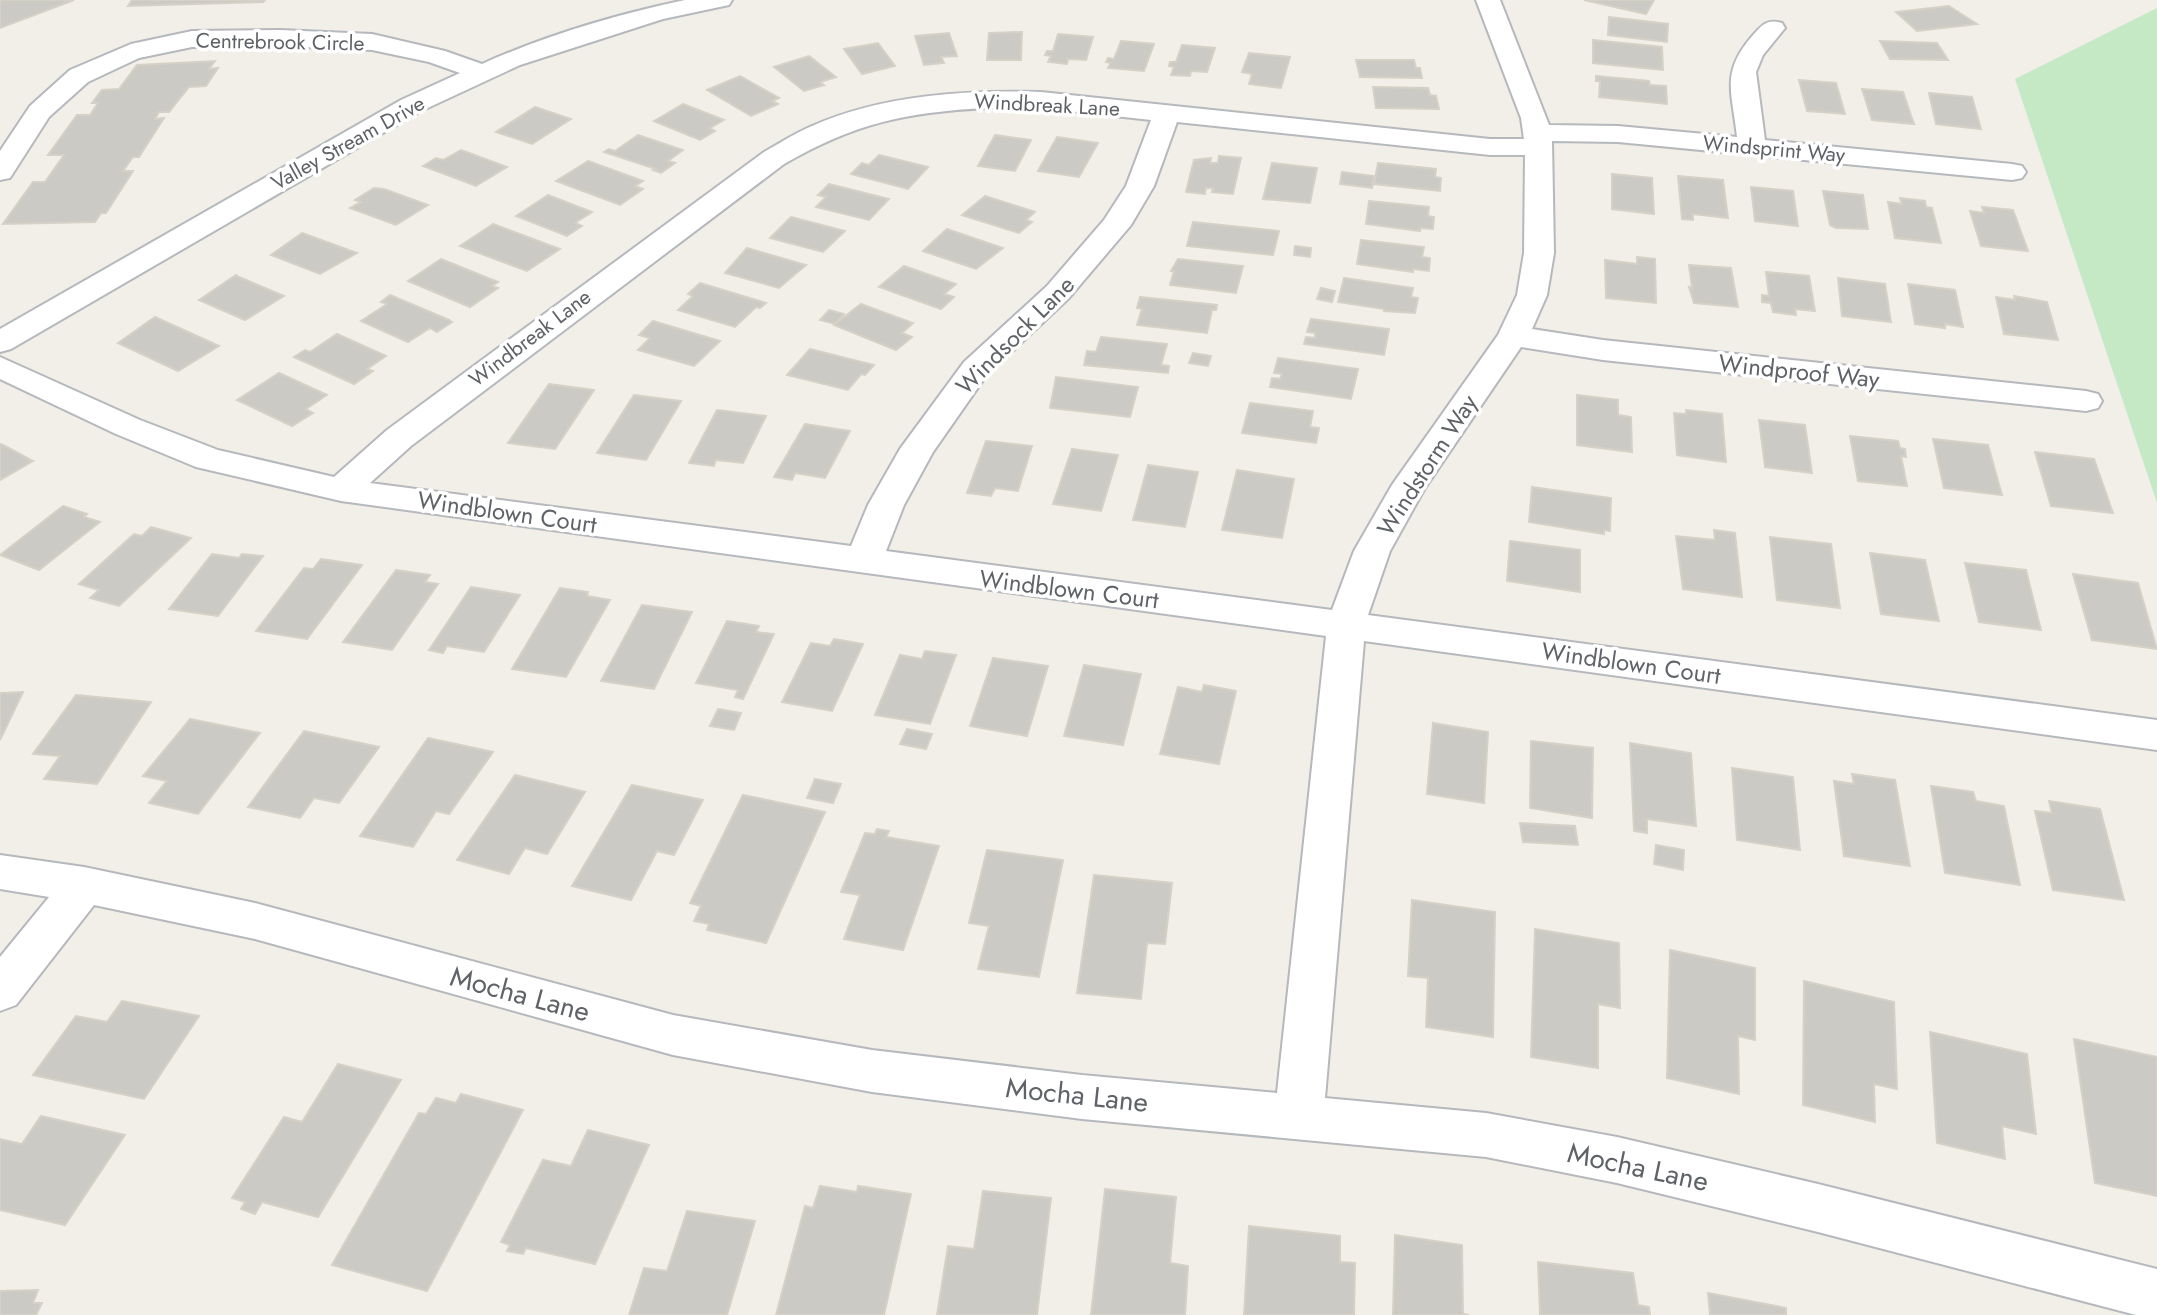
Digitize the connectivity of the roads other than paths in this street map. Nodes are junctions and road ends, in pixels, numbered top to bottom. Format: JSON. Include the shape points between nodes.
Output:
{"nodes":[{"id":1,"x":720,"y":0,"type":"edge"},
{"id":2,"x":1488,"y":0,"type":"edge"},
{"id":3,"x":1773,"y":28,"type":"dead end"},
{"id":4,"x":483,"y":73,"type":"junction"},
{"id":5,"x":1167,"y":113,"type":"junction"},
{"id":6,"x":1537,"y":140,"type":"junction"},
{"id":7,"x":1752,"y":147,"type":"junction"},
{"id":8,"x":0,"y":172,"type":"edge"},
{"id":9,"x":2012,"y":172,"type":"dead end"},
{"id":10,"x":1513,"y":336,"type":"junction"},
{"id":11,"x":1,"y":346,"type":"edge"},
{"id":12,"x":2086,"y":401,"type":"dead end"},
{"id":13,"x":341,"y":490,"type":"junction"},
{"id":14,"x":864,"y":560,"type":"junction"},
{"id":15,"x":1346,"y":625,"type":"junction"},
{"id":16,"x":2157,"y":735,"type":"edge"},
{"id":17,"x":0,"y":872,"type":"edge"},
{"id":18,"x":84,"y":886,"type":"junction"},
{"id":19,"x":0,"y":991,"type":"edge"},
{"id":20,"x":1299,"y":1115,"type":"junction"},
{"id":21,"x":2157,"y":1295,"type":"edge"}],
"edges":[{"from":1,"to":4,"type":"street","name":"Valley Stream Drive","via":[[595,32]]},
{"from":2,"to":6,"type":"street","name":"Windstorm Way","via":[[1534,118]]},
{"from":3,"to":7,"type":"street","via":[[1751,53],[1743,72]]},
{"from":4,"to":8,"type":"street","name":"Centrebrook Circle","via":[[436,56],[372,42],[192,39],[131,52],[79,76],[39,112]]},
{"from":4,"to":11,"type":"street","name":"Valley Stream Drive","via":[[410,106]]},
{"from":5,"to":6,"type":"street","name":"Windbreak Lane","via":[[1490,147]]},
{"from":5,"to":13,"type":"street","name":"Windbreak Lane","via":[[997,98],[939,102],[829,128],[774,158],[716,199],[399,438]]},
{"from":5,"to":14,"type":"street","name":"Windsock Lane","via":[[1140,186],[1116,225],[1058,292],[975,369],[951,400],[886,505]]},
{"from":6,"to":7,"type":"street","name":"Windsprint Way","via":[[1618,134]]},
{"from":6,"to":10,"type":"street","name":"Windstorm Way","via":[[1539,253],[1532,295]]},
{"from":7,"to":9,"type":"street","name":"Windsprint Way"},
{"from":10,"to":12,"type":"street","name":"Windproof Way","via":[[1603,350]]},
{"from":10,"to":15,"type":"street","name":"Windstorm Way","via":[[1409,485],[1372,551]]},
{"from":11,"to":13,"type":"street","name":"Windblown Court","via":[[128,428],[208,459]]},
{"from":13,"to":14,"type":"street","name":"Windblown Court"},
{"from":14,"to":15,"type":"street","name":"Windblown Court"},
{"from":15,"to":16,"type":"street","name":"Windblown Court"},
{"from":15,"to":20,"type":"street","name":"Windstorm Way"},
{"from":17,"to":18,"type":"street","name":"Mocha Lane"},
{"from":18,"to":19,"type":"street"},
{"from":18,"to":20,"type":"street","name":"Mocha Lane","via":[[255,921],[673,1035],[872,1071],[1082,1097]]},
{"from":20,"to":21,"type":"street","name":"Mocha Lane","via":[[1486,1135],[1617,1160]]}]}
